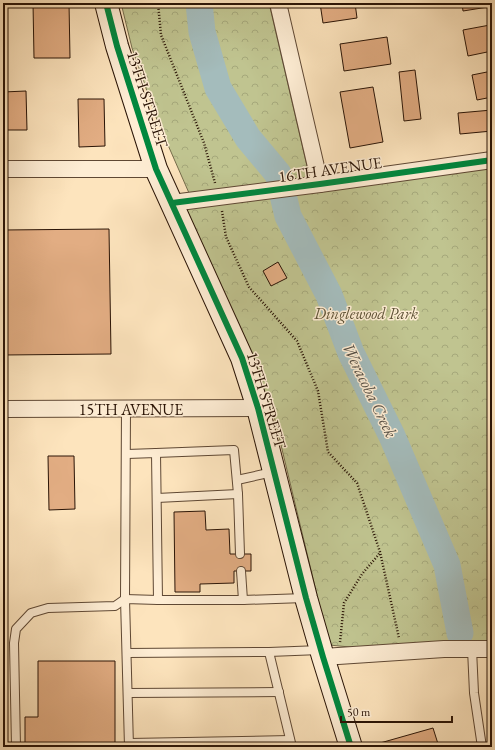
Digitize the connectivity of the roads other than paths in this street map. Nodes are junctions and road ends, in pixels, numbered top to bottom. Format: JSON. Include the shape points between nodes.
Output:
{"nodes":[{"id":1,"x":106,"y":3,"type":"edge"},
{"id":2,"x":278,"y":3,"type":"edge"},
{"id":3,"x":492,"y":160,"type":"edge"},
{"id":4,"x":3,"y":169,"type":"edge"},
{"id":5,"x":156,"y":169,"type":"junction"},
{"id":6,"x":320,"y":184,"type":"junction"},
{"id":7,"x":172,"y":203,"type":"junction"},
{"id":8,"x":258,"y":408,"type":"junction"},
{"id":9,"x":3,"y":409,"type":"edge"},
{"id":10,"x":126,"y":409,"type":"junction"},
{"id":11,"x":156,"y":452,"type":"junction"},
{"id":12,"x":127,"y":454,"type":"junction"},
{"id":13,"x":275,"y":472,"type":"junction"},
{"id":14,"x":237,"y":480,"type":"junction"},
{"id":15,"x":238,"y":494,"type":"junction"},
{"id":16,"x":157,"y":498,"type":"junction"},
{"id":17,"x":240,"y":554,"type":"dead end"},
{"id":18,"x":241,"y":571,"type":"dead end"},
{"id":19,"x":306,"y":598,"type":"junction"},
{"id":20,"x":125,"y":599,"type":"junction"},
{"id":21,"x":158,"y":600,"type":"junction"},
{"id":22,"x":243,"y":600,"type":"junction"},
{"id":23,"x":472,"y":649,"type":"junction"},
{"id":24,"x":492,"y":650,"type":"edge"},
{"id":25,"x":269,"y":652,"type":"junction"},
{"id":26,"x":127,"y":653,"type":"junction"},
{"id":27,"x":327,"y":654,"type":"junction"},
{"id":28,"x":279,"y":692,"type":"junction"},
{"id":29,"x":128,"y":693,"type":"junction"},
{"id":30,"x":291,"y":743,"type":"edge"},
{"id":31,"x":129,"y":745,"type":"edge"},
{"id":32,"x":16,"y":747,"type":"edge"},
{"id":33,"x":351,"y":747,"type":"edge"},
{"id":34,"x":482,"y":747,"type":"edge"}],
"edges":[{"from":1,"to":5,"type":"main road","name":"13TH STREET"},
{"from":2,"to":6,"type":"street"},
{"from":3,"to":6,"type":"street","name":"16TH AVENUE"},
{"from":4,"to":5,"type":"street"},
{"from":5,"to":7,"type":"main road","name":"13TH STREET"},
{"from":6,"to":7,"type":"street","name":"16TH AVENUE"},
{"from":7,"to":8,"type":"main road","name":"13TH STREET","via":[[242,358]]},
{"from":8,"to":10,"type":"street","name":"15TH AVENUE"},
{"from":8,"to":13,"type":"main road","name":"13TH STREET"},
{"from":9,"to":10,"type":"street","name":"15TH AVENUE"},
{"from":10,"to":12,"type":"lane"},
{"from":11,"to":12,"type":"lane"},
{"from":11,"to":14,"type":"lane","via":[[234,450]]},
{"from":11,"to":16,"type":"lane"},
{"from":12,"to":20,"type":"lane"},
{"from":13,"to":14,"type":"lane"},
{"from":13,"to":19,"type":"main road","name":"13TH STREET"},
{"from":14,"to":15,"type":"lane"},
{"from":15,"to":16,"type":"lane"},
{"from":15,"to":17,"type":"lane"},
{"from":16,"to":21,"type":"lane"},
{"from":18,"to":22,"type":"lane"},
{"from":19,"to":22,"type":"lane"},
{"from":19,"to":27,"type":"main road","name":"13TH STREET"},
{"from":20,"to":21,"type":"lane"},
{"from":20,"to":26,"type":"lane"},
{"from":20,"to":32,"type":"lane","via":[[115,606],[48,608],[31,613],[16,629]]},
{"from":21,"to":22,"type":"lane"},
{"from":23,"to":24,"type":"street"},
{"from":23,"to":27,"type":"street"},
{"from":23,"to":34,"type":"lane","via":[[474,693]]},
{"from":25,"to":26,"type":"lane"},
{"from":25,"to":27,"type":"lane"},
{"from":25,"to":28,"type":"lane"},
{"from":26,"to":29,"type":"lane"},
{"from":27,"to":33,"type":"main road","name":"13TH STREET"},
{"from":28,"to":29,"type":"lane"},
{"from":28,"to":30,"type":"lane"},
{"from":29,"to":31,"type":"lane"},
{"from":30,"to":31,"type":"lane"}]}
